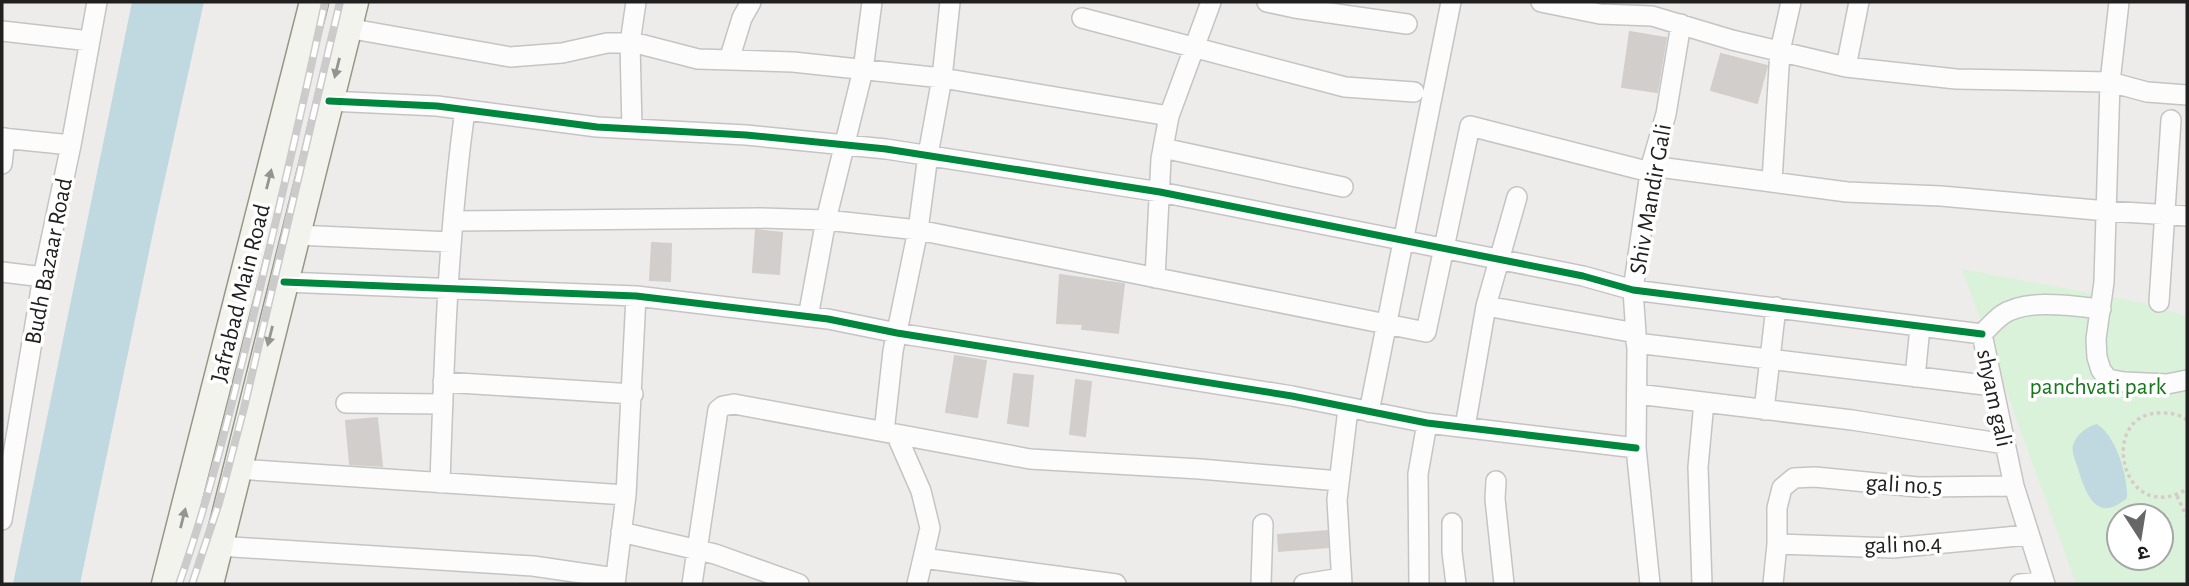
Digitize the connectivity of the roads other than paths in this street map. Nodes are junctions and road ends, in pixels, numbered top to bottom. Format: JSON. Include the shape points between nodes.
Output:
{"nodes":[{"id":1,"x":97,"y":2,"type":"edge"},
{"id":2,"x":314,"y":2,"type":"edge"},
{"id":3,"x":636,"y":2,"type":"edge"},
{"id":4,"x":751,"y":2,"type":"edge"},
{"id":5,"x":872,"y":2,"type":"edge"},
{"id":6,"x":950,"y":2,"type":"edge"},
{"id":7,"x":1211,"y":2,"type":"edge"},
{"id":8,"x":1267,"y":2,"type":"edge"},
{"id":9,"x":1451,"y":2,"type":"edge"},
{"id":10,"x":1541,"y":2,"type":"edge"},
{"id":11,"x":1791,"y":2,"type":"edge"},
{"id":12,"x":1859,"y":2,"type":"edge"},
{"id":13,"x":2119,"y":2,"type":"edge"},
{"id":14,"x":1601,"y":8,"type":"edge"},
{"id":15,"x":351,"y":15,"type":"edge"},
{"id":16,"x":1082,"y":18,"type":"dead end"},
{"id":17,"x":1407,"y":24,"type":"dead end"},
{"id":18,"x":1681,"y":24,"type":"junction"},
{"id":19,"x":2,"y":30,"type":"edge"},
{"id":20,"x":90,"y":41,"type":"junction"},
{"id":21,"x":630,"y":43,"type":"junction"},
{"id":22,"x":1194,"y":47,"type":"junction"},
{"id":23,"x":1780,"y":51,"type":"junction"},
{"id":24,"x":729,"y":60,"type":"junction"},
{"id":25,"x":1846,"y":67,"type":"junction"},
{"id":26,"x":863,"y":70,"type":"junction"},
{"id":27,"x":943,"y":78,"type":"junction"},
{"id":28,"x":2110,"y":82,"type":"junction"},
{"id":29,"x":1415,"y":92,"type":"dead end"},
{"id":30,"x":2187,"y":95,"type":"edge"},
{"id":31,"x":329,"y":101,"type":"junction"},
{"id":32,"x":465,"y":110,"type":"junction"},
{"id":33,"x":1169,"y":116,"type":"junction"},
{"id":34,"x":2171,"y":120,"type":"dead end"},
{"id":35,"x":632,"y":129,"type":"junction"},
{"id":36,"x":4,"y":138,"type":"edge"},
{"id":37,"x":71,"y":145,"type":"junction"},
{"id":38,"x":843,"y":147,"type":"junction"},
{"id":39,"x":1163,"y":148,"type":"junction"},
{"id":40,"x":928,"y":155,"type":"junction"},
{"id":41,"x":2,"y":164,"type":"edge"},
{"id":42,"x":1651,"y":169,"type":"junction"},
{"id":43,"x":1772,"y":181,"type":"junction"},
{"id":44,"x":1343,"y":187,"type":"dead end"},
{"id":45,"x":1160,"y":192,"type":"junction"},
{"id":46,"x":1517,"y":197,"type":"dead end"},
{"id":47,"x":2107,"y":211,"type":"junction"},
{"id":48,"x":2165,"y":215,"type":"junction"},
{"id":49,"x":2187,"y":216,"type":"edge"},
{"id":50,"x":826,"y":220,"type":"junction"},
{"id":51,"x":453,"y":221,"type":"junction"},
{"id":52,"x":918,"y":230,"type":"junction"},
{"id":53,"x":296,"y":234,"type":"junction"},
{"id":54,"x":1402,"y":240,"type":"junction"},
{"id":55,"x":451,"y":242,"type":"junction"},
{"id":56,"x":1444,"y":248,"type":"junction"},
{"id":57,"x":1500,"y":259,"type":"junction"},
{"id":58,"x":2,"y":272,"type":"edge"},
{"id":59,"x":43,"y":277,"type":"junction"},
{"id":60,"x":1155,"y":278,"type":"junction"},
{"id":61,"x":284,"y":282,"type":"junction"},
{"id":62,"x":447,"y":287,"type":"junction"},
{"id":63,"x":1633,"y":290,"type":"junction"},
{"id":64,"x":636,"y":296,"type":"junction"},
{"id":65,"x":2159,"y":302,"type":"dead end"},
{"id":66,"x":1486,"y":306,"type":"junction"},
{"id":67,"x":1776,"y":307,"type":"junction"},
{"id":68,"x":2101,"y":309,"type":"junction"},
{"id":69,"x":808,"y":317,"type":"junction"},
{"id":70,"x":1386,"y":324,"type":"junction"},
{"id":71,"x":1920,"y":327,"type":"junction"},
{"id":72,"x":897,"y":333,"type":"junction"},
{"id":73,"x":1982,"y":334,"type":"junction"},
{"id":74,"x":1636,"y":338,"type":"junction"},
{"id":75,"x":1770,"y":359,"type":"junction"},
{"id":76,"x":1915,"y":377,"type":"junction"},
{"id":77,"x":2187,"y":380,"type":"edge"},
{"id":78,"x":443,"y":382,"type":"junction"},
{"id":79,"x":1993,"y":386,"type":"junction"},
{"id":80,"x":633,"y":394,"type":"junction"},
{"id":81,"x":1637,"y":394,"type":"junction"},
{"id":82,"x":1704,"y":402,"type":"junction"},
{"id":83,"x":346,"y":403,"type":"dead end"},
{"id":84,"x":443,"y":404,"type":"junction"},
{"id":85,"x":1348,"y":408,"type":"junction"},
{"id":86,"x":1764,"y":410,"type":"junction"},
{"id":87,"x":1369,"y":412,"type":"junction"},
{"id":88,"x":1427,"y":423,"type":"junction"},
{"id":89,"x":1465,"y":428,"type":"junction"},
{"id":90,"x":890,"y":433,"type":"junction"},
{"id":91,"x":2005,"y":444,"type":"junction"},
{"id":92,"x":1636,"y":448,"type":"junction"},
{"id":93,"x":237,"y":469,"type":"junction"},
{"id":94,"x":1339,"y":481,"type":"junction"},
{"id":95,"x":1496,"y":481,"type":"dead end"},
{"id":96,"x":440,"y":483,"type":"junction"},
{"id":97,"x":2014,"y":486,"type":"junction"},
{"id":98,"x":626,"y":495,"type":"junction"},
{"id":99,"x":2,"y":520,"type":"edge"},
{"id":100,"x":1452,"y":523,"type":"dead end"},
{"id":101,"x":1263,"y":524,"type":"dead end"},
{"id":102,"x":621,"y":532,"type":"junction"},
{"id":103,"x":2028,"y":534,"type":"junction"},
{"id":104,"x":1777,"y":544,"type":"junction"},
{"id":105,"x":218,"y":546,"type":"junction"},
{"id":106,"x":697,"y":550,"type":"junction"},
{"id":107,"x":923,"y":558,"type":"junction"},
{"id":108,"x":615,"y":581,"type":"edge"},
{"id":109,"x":1341,"y":581,"type":"edge"},
{"id":110,"x":2044,"y":583,"type":"edge"},
{"id":111,"x":166,"y":584,"type":"edge"},
{"id":112,"x":209,"y":584,"type":"edge"},
{"id":113,"x":692,"y":584,"type":"edge"},
{"id":114,"x":799,"y":584,"type":"edge"},
{"id":115,"x":917,"y":584,"type":"edge"},
{"id":116,"x":1116,"y":584,"type":"edge"},
{"id":117,"x":1261,"y":584,"type":"edge"},
{"id":118,"x":1304,"y":584,"type":"edge"},
{"id":119,"x":1419,"y":584,"type":"edge"},
{"id":120,"x":1456,"y":584,"type":"edge"},
{"id":121,"x":1504,"y":584,"type":"edge"},
{"id":122,"x":1650,"y":584,"type":"edge"},
{"id":123,"x":1702,"y":584,"type":"edge"},
{"id":124,"x":1773,"y":584,"type":"edge"},
{"id":125,"x":2020,"y":584,"type":"edge"}],
"edges":[{"from":1,"to":20,"type":"street","name":"Budh Bazaar Road"},
{"from":111,"to":2,"type":"main road","name":"Jafrabad Main Road","one_way":true},
{"from":3,"to":21,"type":"street"},
{"from":4,"to":24,"type":"street"},
{"from":5,"to":26,"type":"street"},
{"from":6,"to":27,"type":"street"},
{"from":7,"to":22,"type":"street"},
{"from":8,"to":17,"type":"street"},
{"from":9,"to":54,"type":"street"},
{"from":10,"to":14,"type":"street"},
{"from":11,"to":23,"type":"street"},
{"from":12,"to":25,"type":"street"},
{"from":13,"to":28,"type":"street"},
{"from":14,"to":18,"type":"street"},
{"from":15,"to":21,"type":"street","via":[[510,57]]},
{"from":15,"to":31,"type":"main road","name":"Jafrabad Main Road","one_way":true},
{"from":16,"to":22,"type":"street"},
{"from":18,"to":23,"type":"street"},
{"from":18,"to":42,"type":"street","name":"Shiv Mandir Gali","via":[[1666,114]]},
{"from":19,"to":20,"type":"street"},
{"from":20,"to":37,"type":"street","name":"Budh Bazaar Road"},
{"from":21,"to":24,"type":"street","via":[[698,59]]},
{"from":21,"to":35,"type":"street"},
{"from":22,"to":29,"type":"street","via":[[1345,87]]},
{"from":22,"to":33,"type":"street"},
{"from":23,"to":25,"type":"street"},
{"from":23,"to":43,"type":"street"},
{"from":24,"to":26,"type":"street"},
{"from":25,"to":28,"type":"street","via":[[1956,79]]},
{"from":26,"to":27,"type":"street"},
{"from":26,"to":38,"type":"street"},
{"from":27,"to":33,"type":"street"},
{"from":27,"to":40,"type":"street"},
{"from":28,"to":30,"type":"street","via":[[2147,92]]},
{"from":28,"to":47,"type":"street"},
{"from":31,"to":32,"type":"street"},
{"from":31,"to":53,"type":"main road","name":"Jafrabad Main Road"},
{"from":32,"to":35,"type":"street"},
{"from":32,"to":51,"type":"street"},
{"from":33,"to":39,"type":"street"},
{"from":34,"to":48,"type":"street"},
{"from":35,"to":38,"type":"street","via":[[746,135]]},
{"from":36,"to":37,"type":"street"},
{"from":36,"to":41,"type":"street"},
{"from":37,"to":59,"type":"street","name":"Budh Bazaar Road"},
{"from":38,"to":40,"type":"street"},
{"from":38,"to":50,"type":"street"},
{"from":39,"to":44,"type":"street"},
{"from":39,"to":45,"type":"street"},
{"from":40,"to":45,"type":"street"},
{"from":40,"to":52,"type":"street"},
{"from":42,"to":43,"type":"street"},
{"from":42,"to":56,"type":"street","via":[[1470,127]]},
{"from":42,"to":63,"type":"street","name":"Shiv Mandir Gali"},
{"from":43,"to":47,"type":"street","via":[[1847,192]]},
{"from":45,"to":54,"type":"street"},
{"from":45,"to":60,"type":"street"},
{"from":46,"to":57,"type":"street"},
{"from":47,"to":48,"type":"street"},
{"from":47,"to":68,"type":"street"},
{"from":48,"to":49,"type":"street"},
{"from":48,"to":65,"type":"street"},
{"from":50,"to":51,"type":"street"},
{"from":50,"to":52,"type":"street"},
{"from":50,"to":69,"type":"street"},
{"from":51,"to":55,"type":"street"},
{"from":52,"to":60,"type":"street"},
{"from":52,"to":72,"type":"street"},
{"from":53,"to":55,"type":"street"},
{"from":53,"to":61,"type":"main road","name":"Jafrabad Main Road"},
{"from":54,"to":56,"type":"street"},
{"from":54,"to":70,"type":"street"},
{"from":55,"to":62,"type":"street"},
{"from":56,"to":57,"type":"street"},
{"from":56,"to":70,"type":"street","via":[[1426,332]]},
{"from":57,"to":63,"type":"street"},
{"from":57,"to":66,"type":"street"},
{"from":58,"to":59,"type":"street"},
{"from":59,"to":99,"type":"street","name":"Budh Bazaar Road"},
{"from":60,"to":70,"type":"street"},
{"from":61,"to":62,"type":"street"},
{"from":61,"to":93,"type":"main road","name":"Jafrabad Main Road","one_way":true},
{"from":62,"to":64,"type":"street"},
{"from":62,"to":78,"type":"street"},
{"from":63,"to":67,"type":"street"},
{"from":63,"to":74,"type":"street","name":"Shiv Mandir Gali"},
{"from":64,"to":69,"type":"street"},
{"from":64,"to":80,"type":"street"},
{"from":66,"to":74,"type":"street"},
{"from":66,"to":89,"type":"street"},
{"from":67,"to":71,"type":"street"},
{"from":67,"to":75,"type":"street"},
{"from":68,"to":73,"type":"street","name":"shyam gali","via":[[2050,304],[2025,307],[2004,314]]},
{"from":68,"to":77,"type":"street","via":[[2096,348],[2108,379],[2167,384]]},
{"from":69,"to":72,"type":"street"},
{"from":70,"to":87,"type":"street"},
{"from":71,"to":73,"type":"street"},
{"from":71,"to":76,"type":"street"},
{"from":72,"to":85,"type":"street"},
{"from":72,"to":90,"type":"street"},
{"from":73,"to":79,"type":"street","name":"shyam gali"},
{"from":74,"to":75,"type":"street"},
{"from":74,"to":81,"type":"street","name":"Shiv Mandir Gali"},
{"from":75,"to":76,"type":"street"},
{"from":75,"to":86,"type":"street"},
{"from":76,"to":79,"type":"street"},
{"from":78,"to":80,"type":"street"},
{"from":78,"to":84,"type":"street"},
{"from":79,"to":91,"type":"street","name":"shyam gali"},
{"from":80,"to":98,"type":"street"},
{"from":81,"to":82,"type":"street"},
{"from":81,"to":92,"type":"street","name":"Shiv Mandir Gali"},
{"from":82,"to":86,"type":"street"},
{"from":82,"to":123,"type":"street","via":[[1698,467]]},
{"from":83,"to":84,"type":"street"},
{"from":84,"to":96,"type":"street"},
{"from":85,"to":87,"type":"street"},
{"from":85,"to":94,"type":"street"},
{"from":86,"to":91,"type":"street"},
{"from":87,"to":88,"type":"street"},
{"from":88,"to":89,"type":"street"},
{"from":88,"to":119,"type":"street","via":[[1418,474]]},
{"from":89,"to":92,"type":"street"},
{"from":90,"to":94,"type":"street","via":[[1030,459]]},
{"from":90,"to":106,"type":"street","via":[[734,404],[723,406],[718,411]]},
{"from":90,"to":107,"type":"street","via":[[921,491],[927,513],[930,528]]},
{"from":91,"to":97,"type":"street","name":"shyam gali"},
{"from":92,"to":122,"type":"street","name":"Shiv Mandir Gali"},
{"from":93,"to":96,"type":"street"},
{"from":93,"to":105,"type":"main road","name":"Jafrabad Main Road"},
{"from":94,"to":109,"type":"street"},
{"from":95,"to":121,"type":"street"},
{"from":96,"to":98,"type":"street"},
{"from":97,"to":103,"type":"street","name":"shyam gali"},
{"from":97,"to":104,"type":"street","name":"gali no.5","via":[[1918,487],[1794,478],[1782,488]]},
{"from":98,"to":102,"type":"street"},
{"from":100,"to":120,"type":"street"},
{"from":101,"to":117,"type":"street"},
{"from":102,"to":106,"type":"street"},
{"from":102,"to":108,"type":"street"},
{"from":103,"to":104,"type":"street","name":"gali no.4","via":[[1893,548]]},
{"from":103,"to":110,"type":"street","name":"shyam gali"},
{"from":104,"to":124,"type":"street"},
{"from":105,"to":108,"type":"street","via":[[533,566]]},
{"from":105,"to":112,"type":"main road","name":"Jafrabad Main Road"},
{"from":106,"to":113,"type":"street"},
{"from":106,"to":114,"type":"street"},
{"from":107,"to":115,"type":"street"},
{"from":107,"to":116,"type":"street"},
{"from":109,"to":118,"type":"street"},
{"from":110,"to":125,"type":"street"}]}
